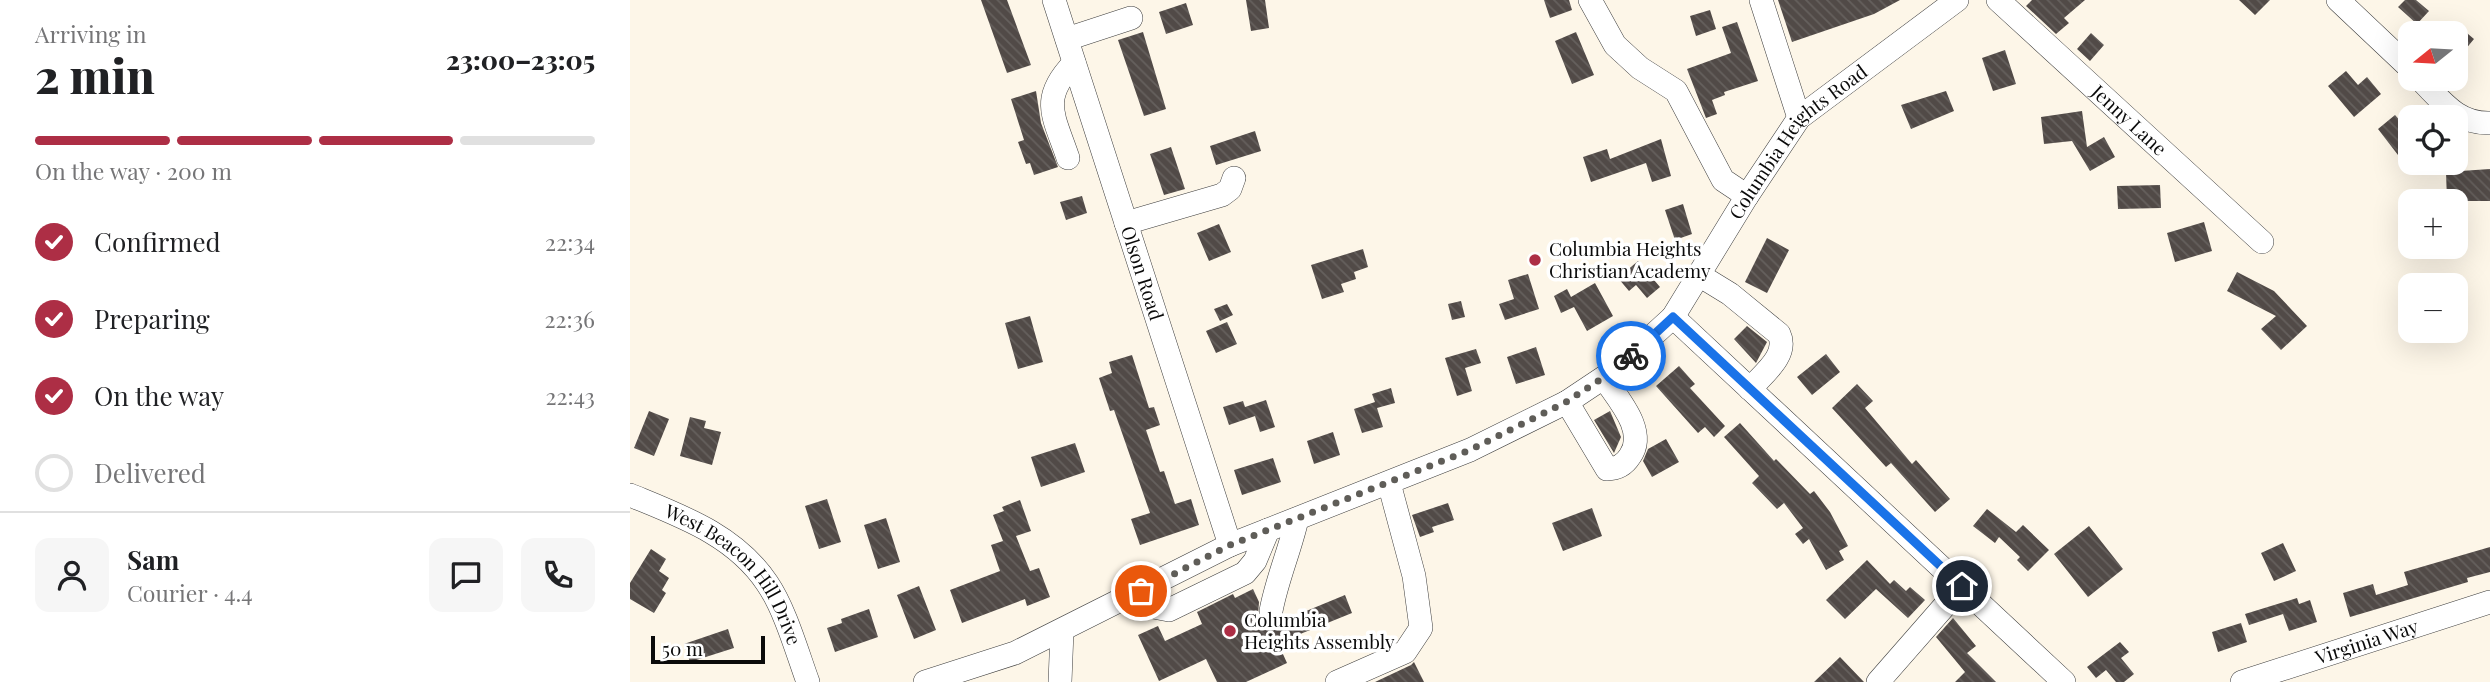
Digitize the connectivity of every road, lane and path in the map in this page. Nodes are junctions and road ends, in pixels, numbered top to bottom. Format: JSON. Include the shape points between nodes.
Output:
{"nodes":[{"id":1,"x":1054,"y":0,"type":"edge"},
{"id":2,"x":1590,"y":0,"type":"edge"},
{"id":3,"x":1761,"y":0,"type":"edge"},
{"id":4,"x":1957,"y":0,"type":"edge"},
{"id":5,"x":1998,"y":0,"type":"edge"},
{"id":6,"x":2339,"y":0,"type":"edge"},
{"id":7,"x":1130,"y":18,"type":"dead end"},
{"id":8,"x":1067,"y":39,"type":"junction"},
{"id":9,"x":2398,"y":57,"type":"edge"},
{"id":10,"x":1074,"y":63,"type":"junction"},
{"id":11,"x":2432,"y":91,"type":"edge"},
{"id":12,"x":1799,"y":118,"type":"junction"},
{"id":13,"x":2490,"y":123,"type":"edge"},
{"id":14,"x":1068,"y":158,"type":"dead end"},
{"id":15,"x":1234,"y":178,"type":"dead end"},
{"id":16,"x":1747,"y":196,"type":"junction"},
{"id":17,"x":1126,"y":223,"type":"junction"},
{"id":18,"x":2262,"y":242,"type":"dead end"},
{"id":19,"x":1699,"y":275,"type":"junction"},
{"id":20,"x":1673,"y":317,"type":"junction"},
{"id":21,"x":1604,"y":377,"type":"junction"},
{"id":22,"x":1750,"y":389,"type":"junction"},
{"id":23,"x":1566,"y":402,"type":"junction"},
{"id":24,"x":1389,"y":483,"type":"junction"},
{"id":25,"x":630,"y":495,"type":"edge"},
{"id":26,"x":1297,"y":519,"type":"junction"},
{"id":27,"x":1268,"y":530,"type":"junction"},
{"id":28,"x":1230,"y":545,"type":"junction"},
{"id":29,"x":1962,"y":586,"type":"junction"},
{"id":30,"x":1141,"y":591,"type":"junction"},
{"id":31,"x":2490,"y":602,"type":"edge"},
{"id":32,"x":1271,"y":611,"type":"dead end"},
{"id":33,"x":1062,"y":631,"type":"junction"},
{"id":34,"x":808,"y":682,"type":"edge"},
{"id":35,"x":925,"y":682,"type":"edge"},
{"id":36,"x":1060,"y":682,"type":"edge"},
{"id":37,"x":1337,"y":682,"type":"edge"},
{"id":38,"x":1878,"y":682,"type":"edge"},
{"id":39,"x":2064,"y":682,"type":"edge"},
{"id":40,"x":2242,"y":682,"type":"edge"}],
"edges":[{"from":1,"to":8,"type":"street","name":"Olson Road"},
{"from":2,"to":16,"type":"street","via":[[1615,45],[1676,91],[1723,180]]},
{"from":3,"to":12,"type":"street"},
{"from":4,"to":12,"type":"street","name":"Columbia Heights Road"},
{"from":5,"to":18,"type":"street","name":"Jenny Lane"},
{"from":6,"to":9,"type":"street"},
{"from":7,"to":8,"type":"street"},
{"from":8,"to":10,"type":"street","name":"Olson Road"},
{"from":10,"to":14,"type":"street","via":[[1058,79],[1051,107]]},
{"from":10,"to":17,"type":"street","name":"Olson Road"},
{"from":11,"to":13,"type":"street","via":[[2471,124]]},
{"from":12,"to":16,"type":"street","name":"Columbia Heights Road"},
{"from":15,"to":17,"type":"street","via":[[1222,195]]},
{"from":16,"to":19,"type":"street","name":"Columbia Heights Road"},
{"from":17,"to":28,"type":"street","name":"Olson Road"},
{"from":19,"to":20,"type":"street","name":"Columbia Heights Road"},
{"from":19,"to":22,"type":"street","via":[[1779,334],[1781,354]]},
{"from":20,"to":21,"type":"street","name":"Columbia Heights Road"},
{"from":20,"to":22,"type":"street"},
{"from":21,"to":23,"type":"street","name":"Columbia Heights Road"},
{"from":21,"to":23,"type":"street","via":[[1636,434],[1634,450],[1615,469],[1607,469]]},
{"from":22,"to":29,"type":"street"},
{"from":23,"to":24,"type":"street","name":"Columbia Heights Road","via":[[1470,450]]},
{"from":24,"to":26,"type":"street","name":"Columbia Heights Road"},
{"from":24,"to":37,"type":"street","via":[[1414,576],[1421,628],[1405,652]]},
{"from":25,"to":34,"type":"street","name":"West Beacon Hill Drive","via":[[698,524],[737,548],[768,584]]},
{"from":26,"to":27,"type":"street","name":"Columbia Heights Road"},
{"from":26,"to":32,"type":"street"},
{"from":27,"to":28,"type":"street","name":"Columbia Heights Road"},
{"from":27,"to":30,"type":"street","via":[[1245,573],[1169,610],[1148,607]]},
{"from":28,"to":30,"type":"street","name":"Columbia Heights Road"},
{"from":29,"to":38,"type":"street"},
{"from":29,"to":39,"type":"street"},
{"from":30,"to":33,"type":"street","name":"Columbia Heights Road"},
{"from":31,"to":40,"type":"street","name":"Virginia Way"},
{"from":33,"to":35,"type":"street","name":"Columbia Heights Road","via":[[1004,657]]},
{"from":33,"to":36,"type":"street"}]}
